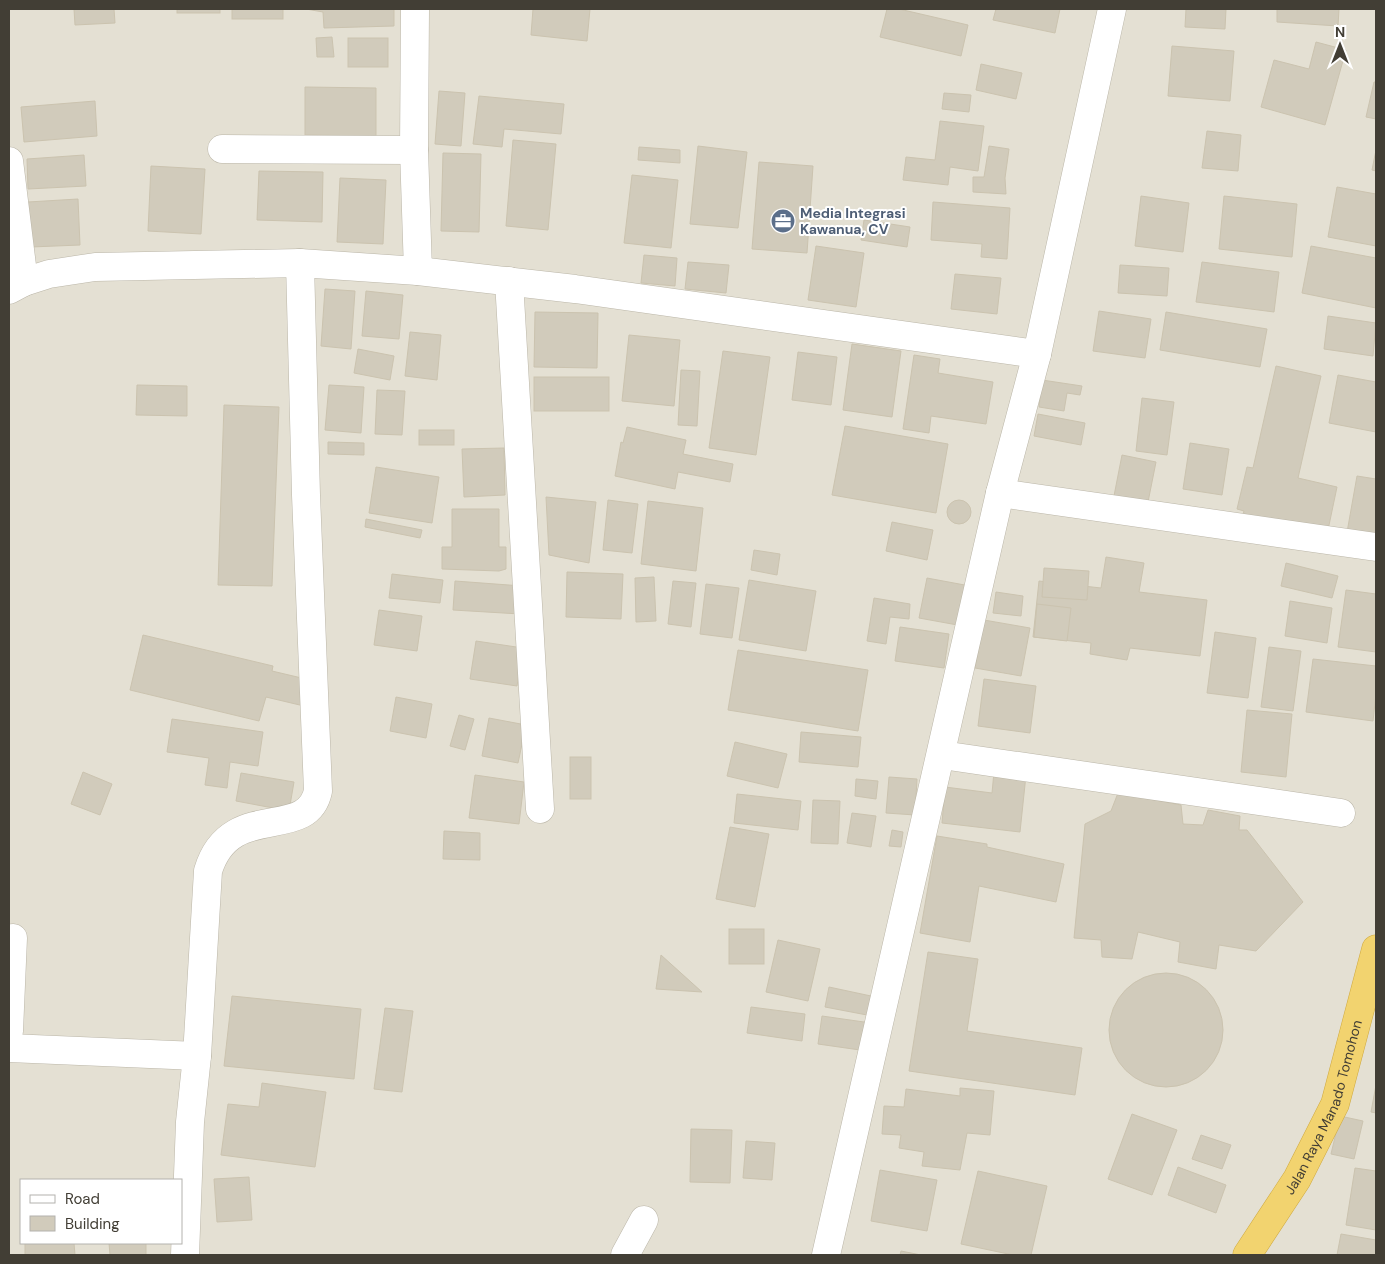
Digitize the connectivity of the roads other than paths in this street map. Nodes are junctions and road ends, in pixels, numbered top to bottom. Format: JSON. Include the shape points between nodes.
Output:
{"nodes":[{"id":1,"x":415,"y":9,"type":"edge"},
{"id":2,"x":1112,"y":9,"type":"edge"},
{"id":3,"x":222,"y":149,"type":"dead end"},
{"id":4,"x":414,"y":150,"type":"junction"},
{"id":5,"x":9,"y":161,"type":"edge"},
{"id":6,"x":300,"y":263,"type":"junction"},
{"id":7,"x":418,"y":271,"type":"junction"},
{"id":8,"x":509,"y":281,"type":"junction"},
{"id":9,"x":16,"y":286,"type":"edge"},
{"id":10,"x":1037,"y":354,"type":"junction"},
{"id":11,"x":1000,"y":493,"type":"junction"},
{"id":12,"x":1376,"y":547,"type":"edge"},
{"id":13,"x":942,"y":755,"type":"junction"},
{"id":14,"x":540,"y":809,"type":"dead end"},
{"id":15,"x":1342,"y":813,"type":"dead end"},
{"id":16,"x":13,"y":938,"type":"dead end"},
{"id":17,"x":1376,"y":949,"type":"edge"},
{"id":18,"x":9,"y":1031,"type":"edge"},
{"id":19,"x":9,"y":1048,"type":"edge"},
{"id":20,"x":197,"y":1056,"type":"junction"},
{"id":21,"x":644,"y":1220,"type":"dead end"},
{"id":22,"x":186,"y":1255,"type":"edge"},
{"id":23,"x":625,"y":1255,"type":"edge"},
{"id":24,"x":826,"y":1255,"type":"edge"},
{"id":25,"x":1247,"y":1255,"type":"edge"}],
"edges":[{"from":1,"to":4,"type":"street"},
{"from":2,"to":10,"type":"street"},
{"from":3,"to":4,"type":"street"},
{"from":4,"to":7,"type":"street"},
{"from":5,"to":9,"type":"street"},
{"from":6,"to":7,"type":"street"},
{"from":6,"to":9,"type":"street","via":[[95,267],[49,274]]},
{"from":6,"to":20,"type":"street","via":[[318,791],[316,803],[304,815],[235,832],[212,859],[206,888]]},
{"from":7,"to":8,"type":"street"},
{"from":8,"to":10,"type":"street"},
{"from":8,"to":14,"type":"street"},
{"from":10,"to":11,"type":"street"},
{"from":11,"to":12,"type":"street"},
{"from":11,"to":13,"type":"street"},
{"from":13,"to":15,"type":"street"},
{"from":13,"to":24,"type":"street"},
{"from":16,"to":18,"type":"street"},
{"from":17,"to":25,"type":"highway","name":"Jalan Raya Manado Tomohon","via":[[1335,1104],[1296,1179]]},
{"from":19,"to":20,"type":"street"},
{"from":20,"to":22,"type":"street","via":[[190,1122]]},
{"from":21,"to":23,"type":"street"}]}
